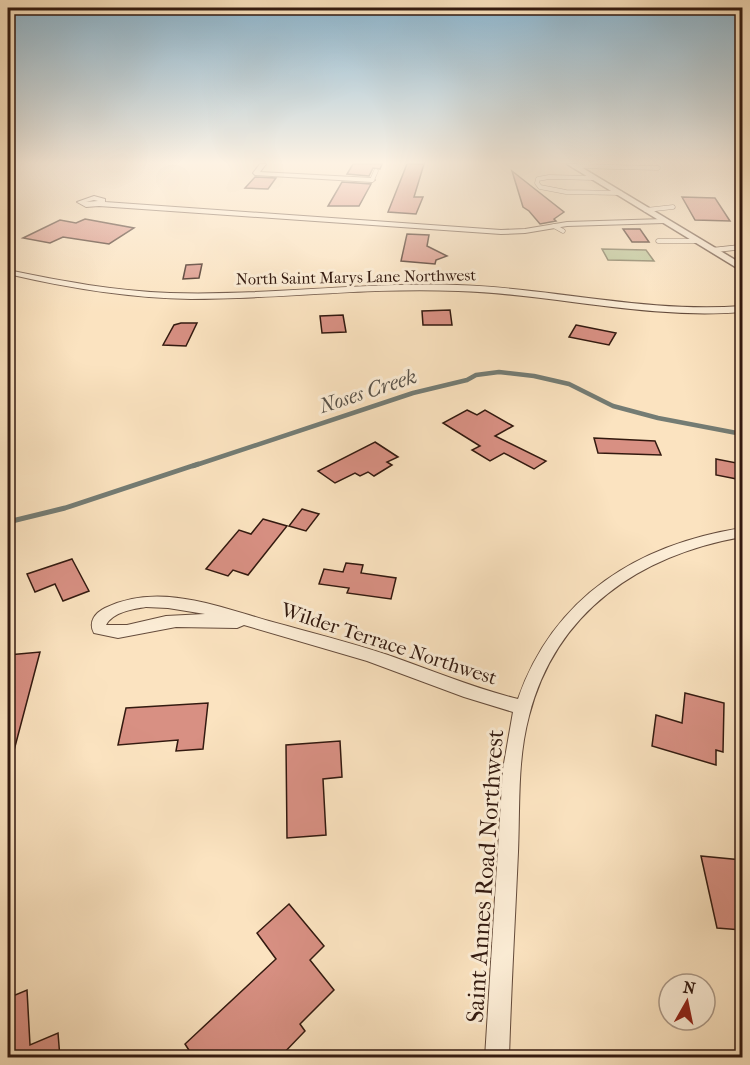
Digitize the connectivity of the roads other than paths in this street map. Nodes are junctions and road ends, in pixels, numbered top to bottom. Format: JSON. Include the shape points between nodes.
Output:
{"nodes":[{"id":1,"x":238,"y":214,"type":"edge"},
{"id":2,"x":652,"y":214,"type":"edge"},
{"id":3,"x":664,"y":221,"type":"junction"},
{"id":4,"x":554,"y":226,"type":"junction"},
{"id":5,"x":563,"y":231,"type":"dead end"},
{"id":6,"x":663,"y":236,"type":"dead end"},
{"id":7,"x":658,"y":241,"type":"dead end"},
{"id":8,"x":667,"y":241,"type":"junction"},
{"id":9,"x":697,"y":241,"type":"junction"},
{"id":10,"x":742,"y":247,"type":"edge"},
{"id":11,"x":714,"y":250,"type":"junction"},
{"id":12,"x":742,"y":268,"type":"edge"},
{"id":13,"x":8,"y":272,"type":"edge"},
{"id":14,"x":22,"y":276,"type":"junction"},
{"id":15,"x":8,"y":285,"type":"edge"},
{"id":16,"x":742,"y":309,"type":"edge"},
{"id":17,"x":742,"y":533,"type":"edge"},
{"id":18,"x":243,"y":619,"type":"junction"},
{"id":19,"x":523,"y":707,"type":"junction"},
{"id":20,"x":497,"y":1058,"type":"edge"}],
"edges":[{"from":1,"to":4,"type":"street","via":[[501,232]]},
{"from":2,"to":3,"type":"street"},
{"from":3,"to":4,"type":"street"},
{"from":3,"to":9,"type":"street"},
{"from":4,"to":5,"type":"lane"},
{"from":6,"to":8,"type":"lane"},
{"from":7,"to":8,"type":"lane"},
{"from":8,"to":9,"type":"lane"},
{"from":9,"to":11,"type":"street"},
{"from":10,"to":11,"type":"lane"},
{"from":11,"to":12,"type":"street"},
{"from":13,"to":14,"type":"street","name":"North Saint Marys Lane Northwest"},
{"from":14,"to":15,"type":"street"},
{"from":14,"to":16,"type":"street","name":"North Saint Marys Lane Northwest","via":[[90,289],[161,295],[457,288],[654,309]]},
{"from":17,"to":19,"type":"street","name":"Saint Annes Road Northwest","via":[[654,558],[607,586],[550,649]]},
{"from":18,"to":18,"type":"street","name":"Wilder Terrace Northwest","via":[[184,604],[135,603],[113,610],[98,625],[99,629],[117,633],[176,621]]},
{"from":18,"to":19,"type":"street","name":"Wilder Terrace Northwest"},
{"from":19,"to":20,"type":"street","name":"Saint Annes Road Northwest","via":[[515,741]]}]}
